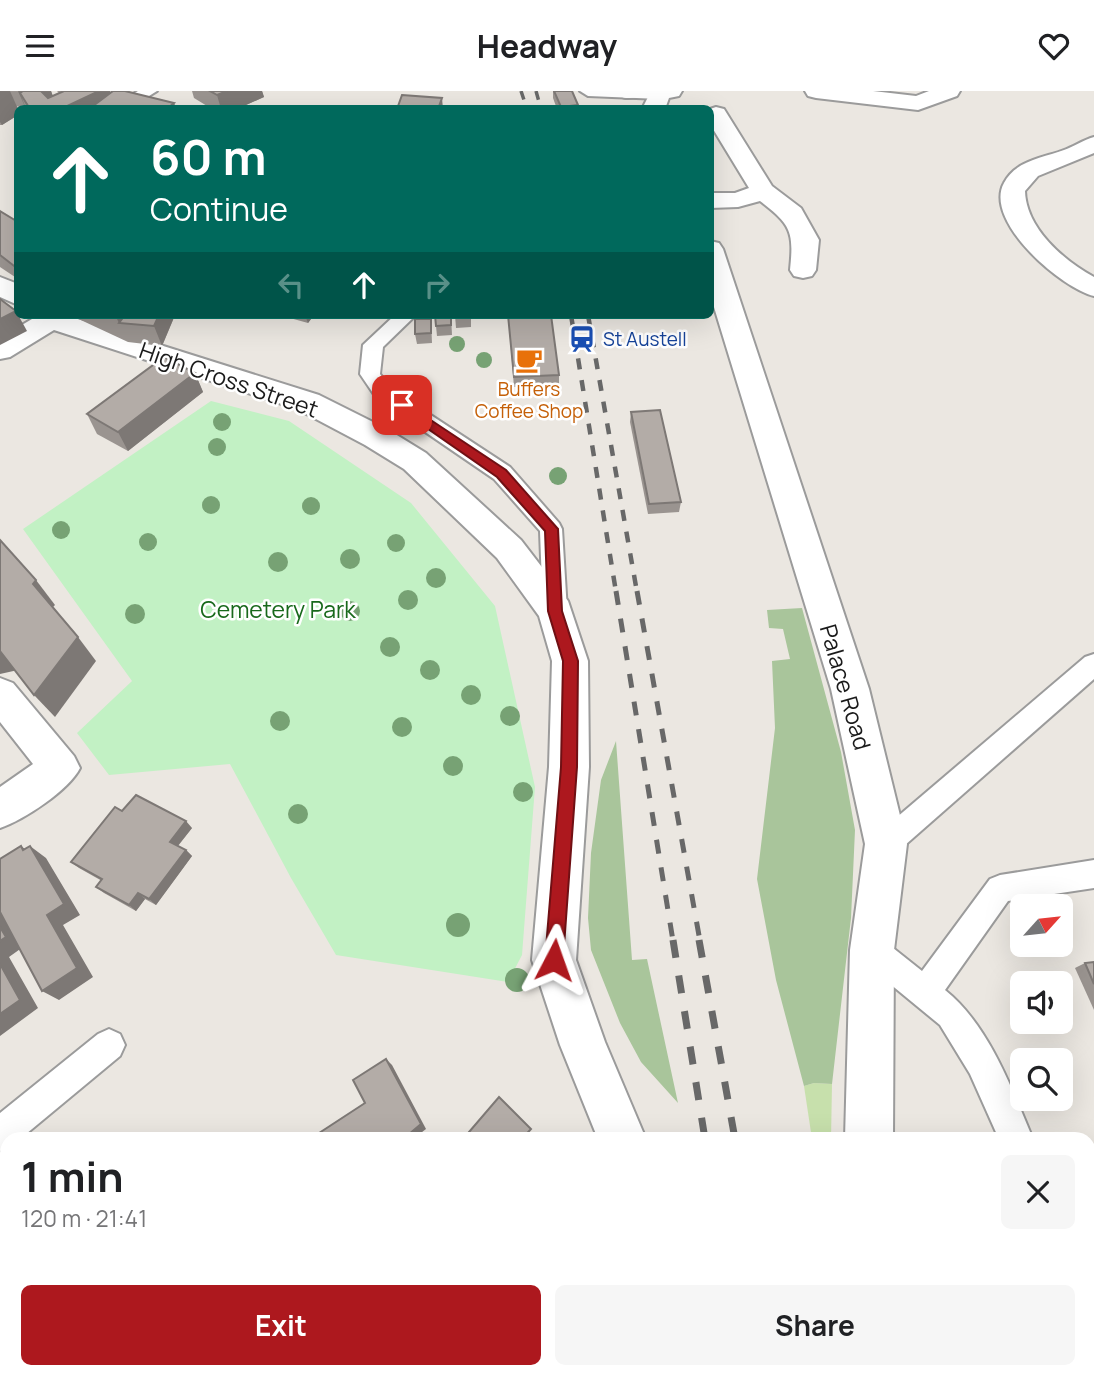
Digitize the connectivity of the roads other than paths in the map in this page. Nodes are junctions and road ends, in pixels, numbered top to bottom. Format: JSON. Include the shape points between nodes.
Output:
{"nodes":[{"id":1,"x":149,"y":91,"type":"edge"},
{"id":2,"x":588,"y":91,"type":"edge"},
{"id":3,"x":627,"y":91,"type":"edge"},
{"id":4,"x":816,"y":91,"type":"edge"},
{"id":5,"x":949,"y":91,"type":"edge"},
{"id":6,"x":661,"y":98,"type":"edge"},
{"id":7,"x":123,"y":105,"type":"edge"},
{"id":8,"x":716,"y":114,"type":"dead end"},
{"id":9,"x":1094,"y":144,"type":"edge"},
{"id":10,"x":764,"y":191,"type":"junction"},
{"id":11,"x":714,"y":201,"type":"edge"},
{"id":12,"x":714,"y":262,"type":"edge"},
{"id":13,"x":803,"y":270,"type":"dead end"},
{"id":14,"x":1094,"y":288,"type":"edge"},
{"id":15,"x":46,"y":319,"type":"edge"},
{"id":16,"x":50,"y":319,"type":"edge"},
{"id":17,"x":411,"y":321,"type":"edge"},
{"id":18,"x":0,"y":350,"type":"edge"},
{"id":19,"x":555,"y":611,"type":"junction"},
{"id":20,"x":1094,"y":664,"type":"edge"},
{"id":21,"x":0,"y":694,"type":"edge"},
{"id":22,"x":0,"y":810,"type":"edge"},
{"id":23,"x":886,"y":844,"type":"junction"},
{"id":24,"x":1094,"y":874,"type":"edge"},
{"id":25,"x":872,"y":950,"type":"junction"},
{"id":26,"x":924,"y":993,"type":"junction"},
{"id":27,"x":109,"y":1045,"type":"dead end"},
{"id":28,"x":2,"y":1132,"type":"edge"},
{"id":29,"x":619,"y":1132,"type":"edge"},
{"id":30,"x":869,"y":1132,"type":"edge"},
{"id":31,"x":1013,"y":1132,"type":"edge"}],
"edges":[{"from":1,"to":7,"type":"lane"},
{"from":2,"to":3,"type":"lane"},
{"from":3,"to":6,"type":"lane"},
{"from":4,"to":5,"type":"street","via":[[918,103]]},
{"from":8,"to":10,"type":"street"},
{"from":9,"to":14,"type":"street","via":[[1030,170],[1012,189],[1010,198],[1018,218],[1058,265]]},
{"from":10,"to":11,"type":"street","via":[[738,200]]},
{"from":10,"to":13,"type":"street","via":[[792,213],[806,240]]},
{"from":12,"to":23,"type":"street","name":"Palace Road","via":[[852,696]]},
{"from":15,"to":18,"type":"street"},
{"from":16,"to":19,"type":"street","name":"High Cross Street","via":[[295,398],[376,437],[415,461],[509,549]]},
{"from":17,"to":19,"type":"lane","via":[[373,345],[370,374],[384,394],[502,473],[541,515],[551,529]]},
{"from":19,"to":29,"type":"street","name":"High Cross Street","via":[[570,661],[569,767],[554,960]]},
{"from":20,"to":23,"type":"lane"},
{"from":21,"to":22,"type":"street","via":[[60,768]]},
{"from":23,"to":25,"type":"street","name":"Palace Road"},
{"from":24,"to":26,"type":"lane","via":[[1000,889]]},
{"from":25,"to":26,"type":"lane"},
{"from":25,"to":30,"type":"street","name":"Palace Road"},
{"from":26,"to":31,"type":"lane","via":[[951,1014],[981,1063]]},
{"from":27,"to":28,"type":"lane"}]}
